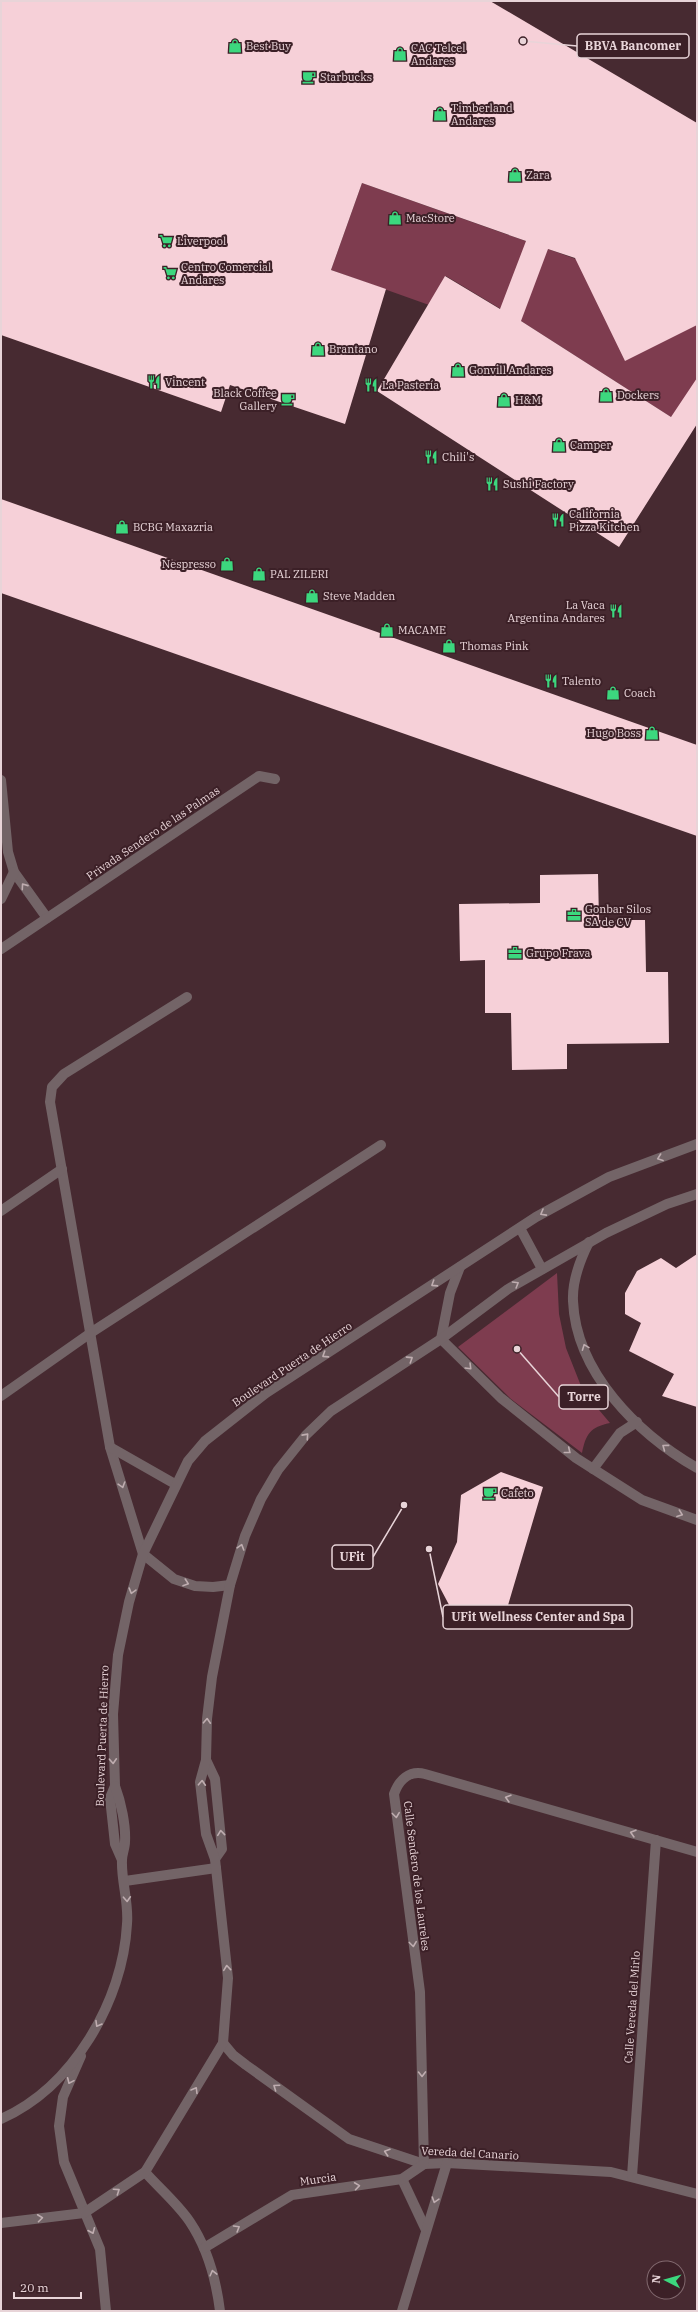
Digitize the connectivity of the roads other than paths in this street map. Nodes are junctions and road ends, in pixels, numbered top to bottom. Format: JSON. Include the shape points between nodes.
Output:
{"nodes":[{"id":1,"x":275,"y":779,"type":"dead end"},
{"id":2,"x":1,"y":780,"type":"edge"},
{"id":3,"x":14,"y":872,"type":"junction"},
{"id":4,"x":1,"y":899,"type":"edge"},
{"id":5,"x":47,"y":918,"type":"junction"},
{"id":6,"x":1,"y":949,"type":"edge"},
{"id":7,"x":187,"y":997,"type":"dead end"},
{"id":8,"x":697,"y":1144,"type":"edge"},
{"id":9,"x":381,"y":1145,"type":"dead end"},
{"id":10,"x":62,"y":1169,"type":"junction"},
{"id":11,"x":697,"y":1194,"type":"edge"},
{"id":12,"x":1,"y":1211,"type":"edge"},
{"id":13,"x":520,"y":1228,"type":"junction"},
{"id":14,"x":588,"y":1242,"type":"junction"},
{"id":15,"x":460,"y":1267,"type":"junction"},
{"id":16,"x":542,"y":1268,"type":"junction"},
{"id":17,"x":92,"y":1332,"type":"junction"},
{"id":18,"x":441,"y":1339,"type":"junction"},
{"id":19,"x":1,"y":1396,"type":"edge"},
{"id":20,"x":637,"y":1422,"type":"junction"},
{"id":21,"x":110,"y":1447,"type":"junction"},
{"id":22,"x":697,"y":1468,"type":"edge"},
{"id":23,"x":593,"y":1469,"type":"junction"},
{"id":24,"x":175,"y":1484,"type":"junction"},
{"id":25,"x":697,"y":1520,"type":"edge"},
{"id":26,"x":143,"y":1554,"type":"junction"},
{"id":27,"x":230,"y":1585,"type":"junction"},
{"id":28,"x":206,"y":1760,"type":"junction"},
{"id":29,"x":656,"y":1840,"type":"junction"},
{"id":30,"x":697,"y":1852,"type":"edge"},
{"id":31,"x":216,"y":1863,"type":"junction"},
{"id":32,"x":125,"y":1881,"type":"junction"},
{"id":33,"x":223,"y":2043,"type":"junction"},
{"id":34,"x":86,"y":2045,"type":"junction"},
{"id":35,"x":1,"y":2119,"type":"edge"},
{"id":36,"x":447,"y":2163,"type":"junction"},
{"id":37,"x":424,"y":2164,"type":"junction"},
{"id":38,"x":145,"y":2172,"type":"junction"},
{"id":39,"x":632,"y":2176,"type":"junction"},
{"id":40,"x":402,"y":2179,"type":"junction"},
{"id":41,"x":697,"y":2194,"type":"edge"},
{"id":42,"x":84,"y":2213,"type":"junction"},
{"id":43,"x":1,"y":2223,"type":"edge"},
{"id":44,"x":426,"y":2230,"type":"junction"},
{"id":45,"x":204,"y":2248,"type":"junction"},
{"id":46,"x":106,"y":2311,"type":"edge"},
{"id":47,"x":220,"y":2311,"type":"edge"},
{"id":48,"x":402,"y":2311,"type":"edge"}],
"edges":[{"from":1,"to":5,"type":"street","name":"Privada Sendero de las Palmas","via":[[259,776]]},
{"from":2,"to":3,"type":"street","via":[[8,852]]},
{"from":3,"to":4,"type":"street"},
{"from":5,"to":3,"type":"street","one_way":true},
{"from":5,"to":6,"type":"street","name":"Privada Sendero de las Palmas"},
{"from":7,"to":10,"type":"street","via":[[64,1074],[52,1087],[50,1102]]},
{"from":8,"to":13,"type":"street","name":"Boulevard Puerta de Hierro","one_way":true,"via":[[609,1177]]},
{"from":9,"to":17,"type":"street"},
{"from":10,"to":12,"type":"street"},
{"from":10,"to":17,"type":"street"},
{"from":11,"to":14,"type":"street","via":[[667,1204]]},
{"from":13,"to":15,"type":"street","name":"Boulevard Puerta de Hierro"},
{"from":13,"to":16,"type":"street"},
{"from":14,"to":16,"type":"street"},
{"from":20,"to":14,"type":"street","one_way":true,"via":[[622,1408],[602,1382],[576,1324],[573,1300],[576,1275]]},
{"from":15,"to":18,"type":"street","via":[[450,1293]]},
{"from":15,"to":24,"type":"street","name":"Boulevard Puerta de Hierro","one_way":true,"via":[[266,1393],[205,1441],[188,1461]]},
{"from":18,"to":16,"type":"street","one_way":true,"via":[[508,1289]]},
{"from":17,"to":19,"type":"street"},
{"from":17,"to":21,"type":"street"},
{"from":18,"to":23,"type":"street","one_way":true,"via":[[501,1398]]},
{"from":27,"to":18,"type":"street","one_way":true,"via":[[245,1536],[261,1499],[278,1470],[306,1435],[331,1411]]},
{"from":22,"to":20,"type":"street","one_way":true,"via":[[657,1441]]},
{"from":20,"to":23,"type":"street","via":[[620,1433]]},
{"from":21,"to":24,"type":"street"},
{"from":21,"to":26,"type":"street","one_way":true},
{"from":23,"to":25,"type":"street","one_way":true,"via":[[642,1500]]},
{"from":24,"to":26,"type":"street","name":"Boulevard Puerta de Hierro"},
{"from":26,"to":27,"type":"street","one_way":true,"via":[[174,1579],[195,1586]]},
{"from":26,"to":32,"type":"street","name":"Boulevard Puerta de Hierro","one_way":true,"via":[[129,1602],[116,1669],[113,1714],[115,1786],[119,1797],[125,1842],[122,1860]]},
{"from":28,"to":27,"type":"street","one_way":true,"via":[[212,1677]]},
{"from":31,"to":28,"type":"street","one_way":true,"via":[[206,1834],[200,1782]]},
{"from":31,"to":28,"type":"street","one_way":true,"via":[[222,1848],[215,1779]]},
{"from":29,"to":30,"type":"street","name":"Calle Sendero de los Laureles"},
{"from":29,"to":37,"type":"street","name":"Calle Sendero de los Laureles","one_way":true,"via":[[417,1772],[403,1779],[397,1787],[394,1794],[395,1805],[420,1992]]},
{"from":29,"to":39,"type":"street","name":"Calle Vereda del Mirlo"},
{"from":31,"to":32,"type":"street"},
{"from":33,"to":31,"type":"street","one_way":true,"via":[[228,1978]]},
{"from":32,"to":34,"type":"street","name":"Boulevard Puerta de Hierro","one_way":true,"via":[[128,1923],[124,1953],[103,2016]]},
{"from":37,"to":33,"type":"street","name":"Vereda del Canario","one_way":true,"via":[[350,2139],[246,2065]]},
{"from":38,"to":33,"type":"street","one_way":true},
{"from":34,"to":35,"type":"street","via":[[59,2076],[35,2098]]},
{"from":34,"to":42,"type":"street","one_way":true,"via":[[63,2096],[59,2126],[64,2162]]},
{"from":36,"to":37,"type":"street","name":"Vereda del Canario"},
{"from":36,"to":39,"type":"street","name":"Vereda del Canario","via":[[611,2172]]},
{"from":36,"to":44,"type":"street","one_way":true},
{"from":37,"to":40,"type":"street","name":"Murcia"},
{"from":42,"to":38,"type":"street","one_way":true},
{"from":38,"to":45,"type":"street","via":[[189,2221]]},
{"from":39,"to":41,"type":"street","name":"Vereda del Canario"},
{"from":40,"to":44,"type":"street"},
{"from":45,"to":40,"type":"street","name":"Murcia","one_way":true,"via":[[292,2195]]},
{"from":43,"to":42,"type":"street","one_way":true},
{"from":42,"to":46,"type":"street","one_way":true,"via":[[100,2249]]},
{"from":44,"to":48,"type":"street"},
{"from":47,"to":45,"type":"street","one_way":true,"via":[[210,2260]]}]}
